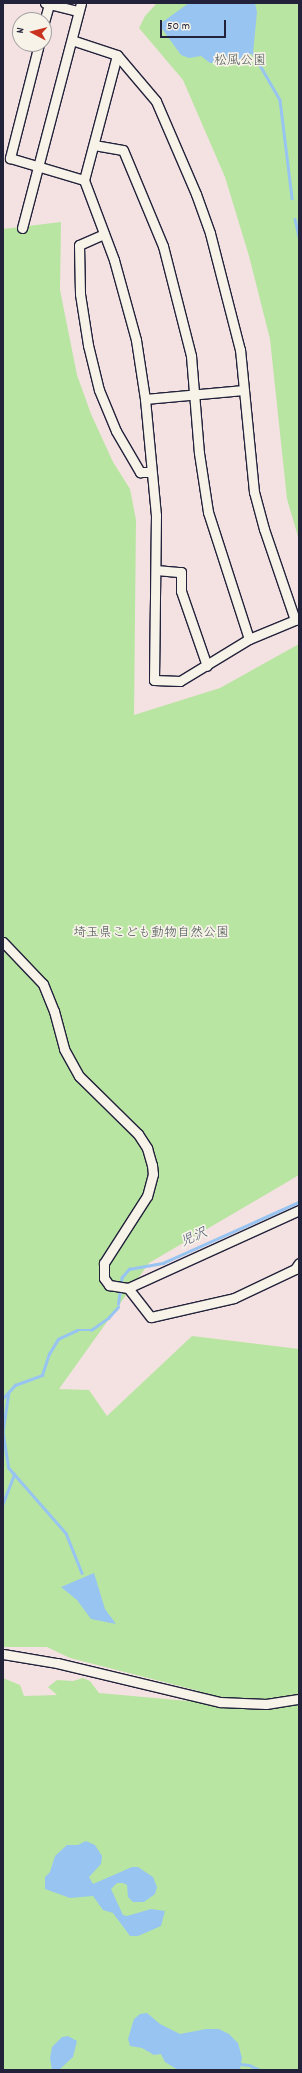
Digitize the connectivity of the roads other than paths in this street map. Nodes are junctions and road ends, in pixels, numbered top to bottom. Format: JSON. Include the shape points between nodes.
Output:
{"nodes":[{"id":1,"x":47,"y":4,"type":"edge"},
{"id":2,"x":79,"y":7,"type":"edge"},
{"id":3,"x":72,"y":40,"type":"junction"},
{"id":4,"x":37,"y":52,"type":"edge"},
{"id":5,"x":117,"y":55,"type":"junction"},
{"id":6,"x":94,"y":145,"type":"junction"},
{"id":7,"x":39,"y":166,"type":"junction"},
{"id":8,"x":84,"y":180,"type":"junction"},
{"id":9,"x":22,"y":228,"type":"dead end"},
{"id":10,"x":104,"y":234,"type":"junction"},
{"id":11,"x":244,"y":390,"type":"junction"},
{"id":12,"x":195,"y":394,"type":"junction"},
{"id":13,"x":145,"y":399,"type":"junction"},
{"id":14,"x":151,"y":472,"type":"junction"},
{"id":15,"x":156,"y":570,"type":"junction"},
{"id":16,"x":248,"y":639,"type":"junction"},
{"id":17,"x":207,"y":666,"type":"junction"},
{"id":18,"x":3,"y":942,"type":"edge"},
{"id":19,"x":299,"y":1210,"type":"edge"},
{"id":20,"x":299,"y":1263,"type":"edge"},
{"id":21,"x":126,"y":1288,"type":"junction"},
{"id":22,"x":3,"y":1654,"type":"edge"},
{"id":23,"x":299,"y":1699,"type":"edge"}],
"edges":[{"from":1,"to":2,"type":"street"},
{"from":2,"to":3,"type":"street"},
{"from":3,"to":5,"type":"street"},
{"from":3,"to":7,"type":"street"},
{"from":4,"to":7,"type":"street","via":[[10,158]]},
{"from":5,"to":6,"type":"street"},
{"from":5,"to":11,"type":"street","via":[[156,101],[196,194],[210,233],[234,321]]},
{"from":6,"to":8,"type":"street"},
{"from":6,"to":12,"type":"street","via":[[123,150],[145,200],[163,246],[178,302],[191,356]]},
{"from":7,"to":8,"type":"street"},
{"from":7,"to":9,"type":"street"},
{"from":8,"to":10,"type":"street"},
{"from":10,"to":13,"type":"street","via":[[136,340]]},
{"from":10,"to":14,"type":"street","via":[[79,245],[80,294],[88,345],[100,390],[116,431],[140,472]]},
{"from":11,"to":12,"type":"street"},
{"from":11,"to":16,"type":"street","via":[[254,492],[295,620]]},
{"from":12,"to":13,"type":"street"},
{"from":12,"to":16,"type":"street","via":[[199,453],[208,512]]},
{"from":13,"to":14,"type":"street"},
{"from":14,"to":15,"type":"street","via":[[156,515]]},
{"from":15,"to":17,"type":"street","via":[[182,572],[181,591]]},
{"from":15,"to":17,"type":"street","via":[[154,680],[180,682]]},
{"from":16,"to":17,"type":"street"},
{"from":18,"to":21,"type":"street","via":[[43,984],[64,1049],[79,1076],[138,1134],[149,1153],[153,1174],[147,1196],[104,1263],[104,1278],[109,1285]]},
{"from":19,"to":21,"type":"street"},
{"from":20,"to":21,"type":"street","via":[[288,1273],[234,1298],[151,1317]]},
{"from":22,"to":23,"type":"street","via":[[57,1663],[220,1702],[266,1704]]}]}
